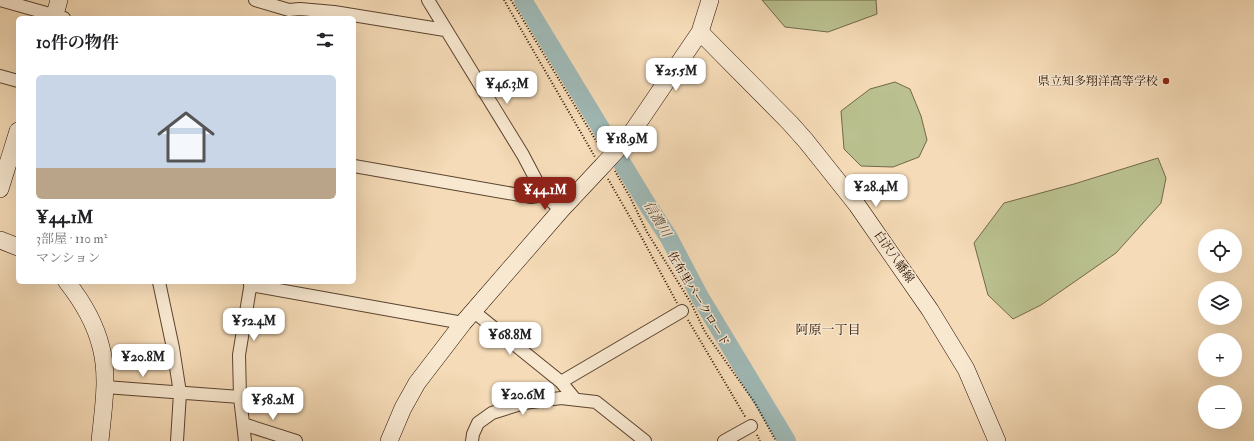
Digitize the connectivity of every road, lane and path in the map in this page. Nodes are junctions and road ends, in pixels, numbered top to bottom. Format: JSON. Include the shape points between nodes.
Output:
{"nodes":[{"id":1,"x":0,"y":0,"type":"edge"},
{"id":2,"x":255,"y":0,"type":"edge"},
{"id":3,"x":428,"y":0,"type":"edge"},
{"id":4,"x":504,"y":0,"type":"edge"},
{"id":5,"x":511,"y":0,"type":"edge"},
{"id":6,"x":710,"y":0,"type":"edge"},
{"id":7,"x":289,"y":9,"type":"edge"},
{"id":8,"x":58,"y":13,"type":"edge"},
{"id":9,"x":445,"y":30,"type":"junction"},
{"id":10,"x":700,"y":32,"type":"junction"},
{"id":11,"x":0,"y":76,"type":"edge"},
{"id":12,"x":16,"y":80,"type":"edge"},
{"id":13,"x":16,"y":137,"type":"edge"},
{"id":14,"x":9,"y":159,"type":"edge"},
{"id":15,"x":605,"y":162,"type":"junction"},
{"id":16,"x":356,"y":166,"type":"edge"},
{"id":17,"x":0,"y":189,"type":"edge"},
{"id":18,"x":544,"y":195,"type":"junction"},
{"id":19,"x":561,"y":210,"type":"junction"},
{"id":20,"x":0,"y":240,"type":"edge"},
{"id":21,"x":16,"y":246,"type":"edge"},
{"id":22,"x":69,"y":284,"type":"edge"},
{"id":23,"x":159,"y":284,"type":"edge"},
{"id":24,"x":250,"y":284,"type":"edge"},
{"id":25,"x":256,"y":284,"type":"edge"},
{"id":26,"x":682,"y":311,"type":"junction"},
{"id":27,"x":468,"y":317,"type":"junction"},
{"id":28,"x":561,"y":382,"type":"junction"},
{"id":29,"x":105,"y":387,"type":"junction"},
{"id":30,"x":180,"y":393,"type":"junction"},
{"id":31,"x":240,"y":397,"type":"junction"},
{"id":32,"x":575,"y":399,"type":"junction"},
{"id":33,"x":243,"y":424,"type":"junction"},
{"id":34,"x":751,"y":426,"type":"junction"},
{"id":35,"x":100,"y":441,"type":"edge"},
{"id":36,"x":177,"y":441,"type":"edge"},
{"id":37,"x":245,"y":441,"type":"edge"},
{"id":38,"x":296,"y":441,"type":"edge"},
{"id":39,"x":389,"y":441,"type":"edge"},
{"id":40,"x":472,"y":441,"type":"edge"},
{"id":41,"x":645,"y":441,"type":"edge"},
{"id":42,"x":724,"y":441,"type":"edge"},
{"id":43,"x":760,"y":441,"type":"edge"},
{"id":44,"x":776,"y":441,"type":"edge"},
{"id":45,"x":997,"y":441,"type":"edge"}],
"edges":[{"from":1,"to":8,"type":"street"},
{"from":2,"to":7,"type":"street"},
{"from":3,"to":9,"type":"street"},
{"from":4,"to":15,"type":"path"},
{"from":5,"to":15,"type":"path","name":"佐布里パークロード"},
{"from":6,"to":10,"type":"street"},
{"from":7,"to":9,"type":"street","via":[[334,12]]},
{"from":9,"to":18,"type":"street","via":[[523,155]]},
{"from":10,"to":15,"type":"street","bridge":true,"via":[[628,138]]},
{"from":10,"to":45,"type":"street","name":"白沢八幡線","via":[[794,127],[857,206],[930,310],[966,369]]},
{"from":11,"to":12,"type":"street"},
{"from":13,"to":14,"type":"street"},
{"from":14,"to":17,"type":"street"},
{"from":15,"to":19,"type":"street"},
{"from":15,"to":26,"type":"path","via":[[642,238]]},
{"from":15,"to":44,"type":"path","name":"佐布里パークロード","via":[[630,197],[647,232],[691,303],[705,332],[755,403]]},
{"from":16,"to":18,"type":"street","via":[[531,197]]},
{"from":18,"to":19,"type":"street"},
{"from":19,"to":27,"type":"street"},
{"from":20,"to":21,"type":"street"},
{"from":22,"to":29,"type":"street","via":[[86,310],[99,340]]},
{"from":23,"to":30,"type":"street"},
{"from":24,"to":31,"type":"street","via":[[239,355]]},
{"from":25,"to":27,"type":"street"},
{"from":26,"to":28,"type":"street"},
{"from":26,"to":34,"type":"path"},
{"from":27,"to":28,"type":"street"},
{"from":27,"to":39,"type":"street","via":[[417,383]]},
{"from":28,"to":32,"type":"street"},
{"from":29,"to":30,"type":"street"},
{"from":29,"to":35,"type":"street"},
{"from":30,"to":31,"type":"street"},
{"from":30,"to":36,"type":"street"},
{"from":31,"to":33,"type":"street"},
{"from":32,"to":40,"type":"street","via":[[561,398],[524,403],[492,413],[478,423]]},
{"from":32,"to":41,"type":"street","via":[[596,402]]},
{"from":33,"to":37,"type":"street"},
{"from":33,"to":38,"type":"street"},
{"from":34,"to":42,"type":"street"},
{"from":34,"to":43,"type":"path"}]}
